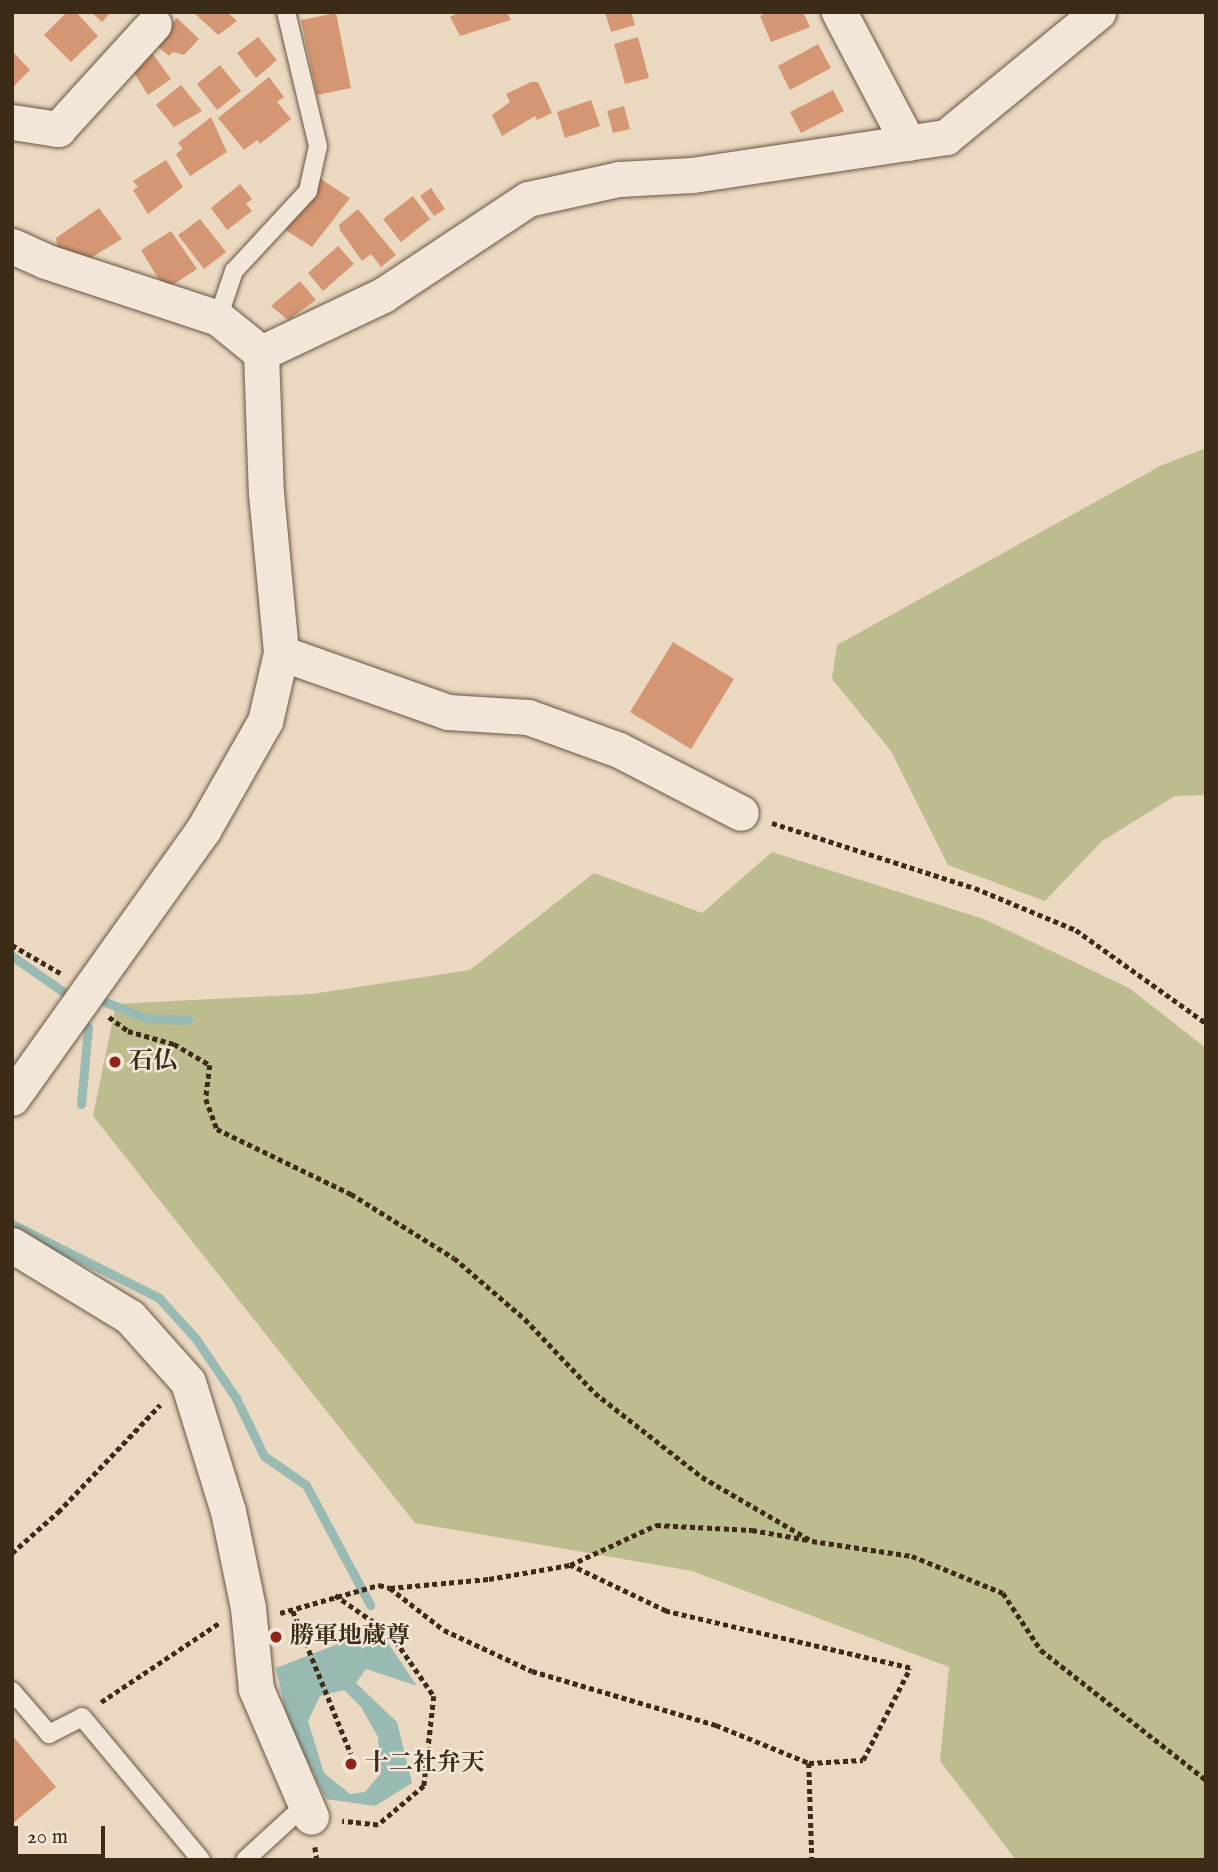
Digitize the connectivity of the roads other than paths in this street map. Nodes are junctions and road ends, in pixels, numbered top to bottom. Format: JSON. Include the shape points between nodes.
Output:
{"nodes":[{"id":1,"x":286,"y":12,"type":"edge"},
{"id":2,"x":839,"y":12,"type":"edge"},
{"id":3,"x":1098,"y":12,"type":"edge"},
{"id":4,"x":154,"y":24,"type":"dead end"},
{"id":5,"x":12,"y":122,"type":"edge"},
{"id":6,"x":908,"y":143,"type":"junction"},
{"id":7,"x":12,"y":246,"type":"edge"},
{"id":8,"x":218,"y":318,"type":"junction"},
{"id":9,"x":261,"y":354,"type":"junction"},
{"id":10,"x":282,"y":653,"type":"junction"},
{"id":11,"x":741,"y":813,"type":"road end"},
{"id":12,"x":12,"y":1098,"type":"edge"},
{"id":13,"x":12,"y":1245,"type":"edge"},
{"id":14,"x":12,"y":1691,"type":"edge"},
{"id":15,"x":307,"y":1812,"type":"joint"},
{"id":16,"x":201,"y":1860,"type":"edge"},
{"id":17,"x":245,"y":1860,"type":"edge"}],
"edges":[{"from":1,"to":8,"type":"lane","via":[[318,146],[308,191],[234,271]]},
{"from":2,"to":6,"type":"street"},
{"from":3,"to":6,"type":"street","via":[[946,138]]},
{"from":4,"to":5,"type":"street","via":[[58,129]]},
{"from":6,"to":9,"type":"street","via":[[692,175],[619,179],[528,199],[383,295]]},
{"from":7,"to":8,"type":"street"},
{"from":8,"to":9,"type":"street"},
{"from":9,"to":10,"type":"street","via":[[266,493]]},
{"from":10,"to":11,"type":"street","via":[[448,712],[528,717],[619,750]]},
{"from":10,"to":12,"type":"street","via":[[265,721],[203,830]]},
{"from":13,"to":15,"type":"street","via":[[130,1317],[188,1382],[228,1511],[249,1619],[256,1689]]},
{"from":14,"to":16,"type":"lane","via":[[49,1734],[82,1717]]},
{"from":15,"to":17,"type":"lane"}]}
